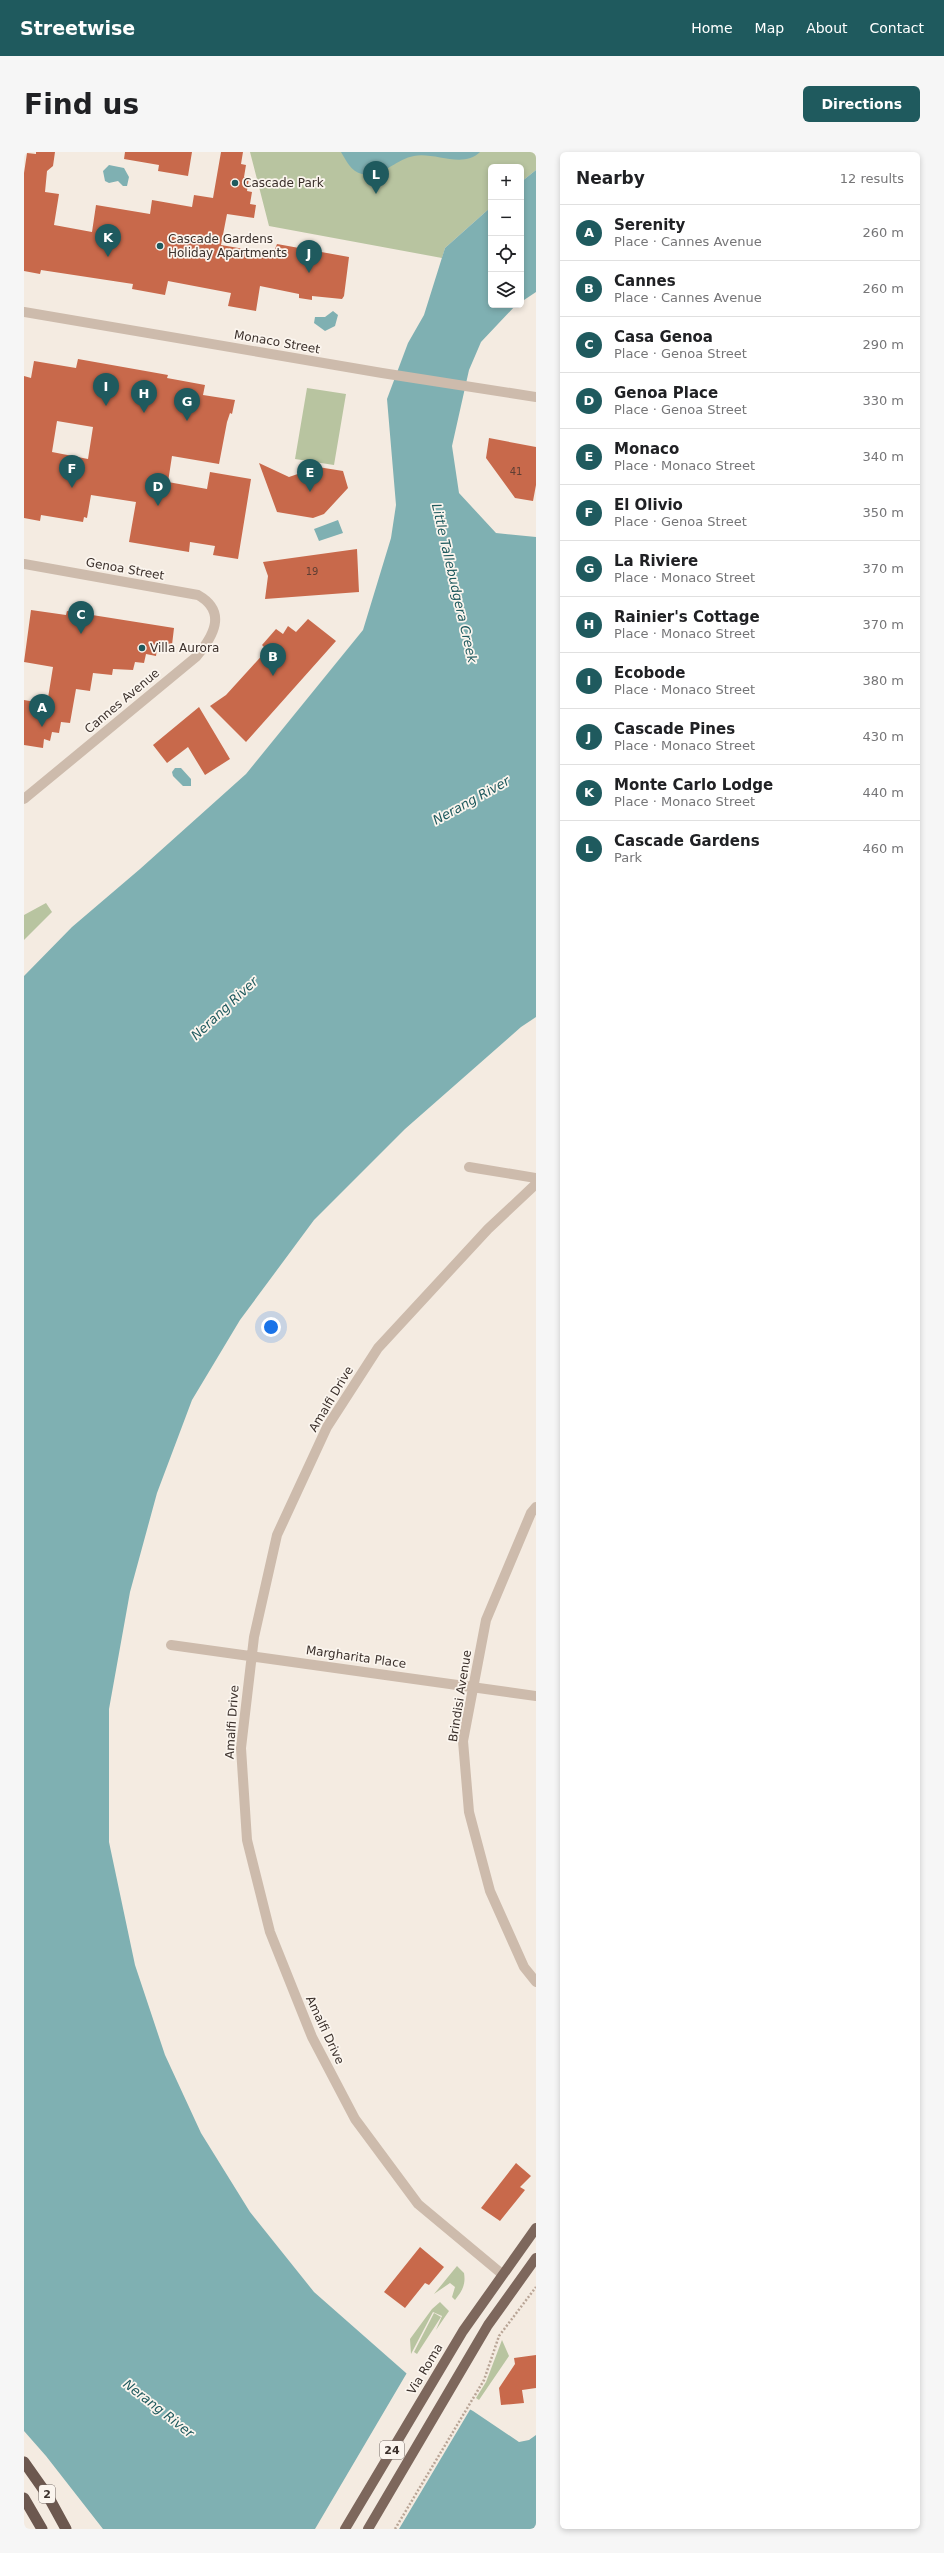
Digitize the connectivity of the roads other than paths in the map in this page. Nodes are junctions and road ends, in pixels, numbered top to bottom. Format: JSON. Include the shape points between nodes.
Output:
{"nodes":[{"id":1,"x":24,"y":312,"type":"edge"},
{"id":2,"x":533,"y":397,"type":"edge"},
{"id":3,"x":24,"y":564,"type":"edge"},
{"id":4,"x":215,"y":610,"type":"joint"},
{"id":5,"x":24,"y":799,"type":"edge"},
{"id":6,"x":469,"y":1167,"type":"dead end"},
{"id":7,"x":536,"y":1178,"type":"edge"},
{"id":8,"x":536,"y":1184,"type":"edge"},
{"id":9,"x":536,"y":1507,"type":"edge"},
{"id":10,"x":172,"y":1645,"type":"dead end"},
{"id":11,"x":251,"y":1656,"type":"junction"},
{"id":12,"x":473,"y":1687,"type":"junction"},
{"id":13,"x":536,"y":1696,"type":"edge"},
{"id":14,"x":536,"y":1982,"type":"edge"},
{"id":15,"x":536,"y":2228,"type":"edge"},
{"id":16,"x":536,"y":2258,"type":"edge"},
{"id":17,"x":502,"y":2274,"type":"junction"},
{"id":18,"x":24,"y":2462,"type":"edge"},
{"id":19,"x":24,"y":2498,"type":"edge"},
{"id":20,"x":42,"y":2529,"type":"edge"},
{"id":21,"x":66,"y":2529,"type":"edge"},
{"id":22,"x":345,"y":2529,"type":"edge"},
{"id":23,"x":368,"y":2529,"type":"edge"}],
"edges":[{"from":1,"to":2,"type":"street","name":"Monaco Street"},
{"from":3,"to":4,"type":"street","name":"Genoa Street","via":[[198,595],[210,601]]},
{"from":4,"to":5,"type":"street","name":"Cannes Avenue","via":[[214,630],[196,658]]},
{"from":6,"to":7,"type":"street"},
{"from":8,"to":11,"type":"street","name":"Amalfi Drive","via":[[488,1229],[378,1348],[327,1427],[277,1535]]},
{"from":9,"to":12,"type":"street","name":"Brindisi Avenue","via":[[531,1513],[486,1620]]},
{"from":10,"to":11,"type":"street","name":"Margharita Place"},
{"from":11,"to":12,"type":"street","name":"Margharita Place"},
{"from":11,"to":17,"type":"street","name":"Amalfi Drive","via":[[240,1748],[247,1840],[270,1932],[312,2037],[355,2119],[418,2204]]},
{"from":12,"to":13,"type":"street","name":"Margharita Place"},
{"from":12,"to":14,"type":"street","name":"Brindisi Avenue","via":[[463,1741],[469,1812],[490,1891],[524,1967]]},
{"from":15,"to":17,"type":"main road","name":"Via Roma","number":"24"},
{"from":16,"to":23,"type":"main road","number":"24","via":[[506,2297]]},
{"from":17,"to":22,"type":"main road","name":"Via Roma","number":"24","via":[[438,2371]]},
{"from":18,"to":21,"type":"highway","number":"2","via":[[48,2496]]},
{"from":19,"to":20,"type":"highway","number":"2"}]}
